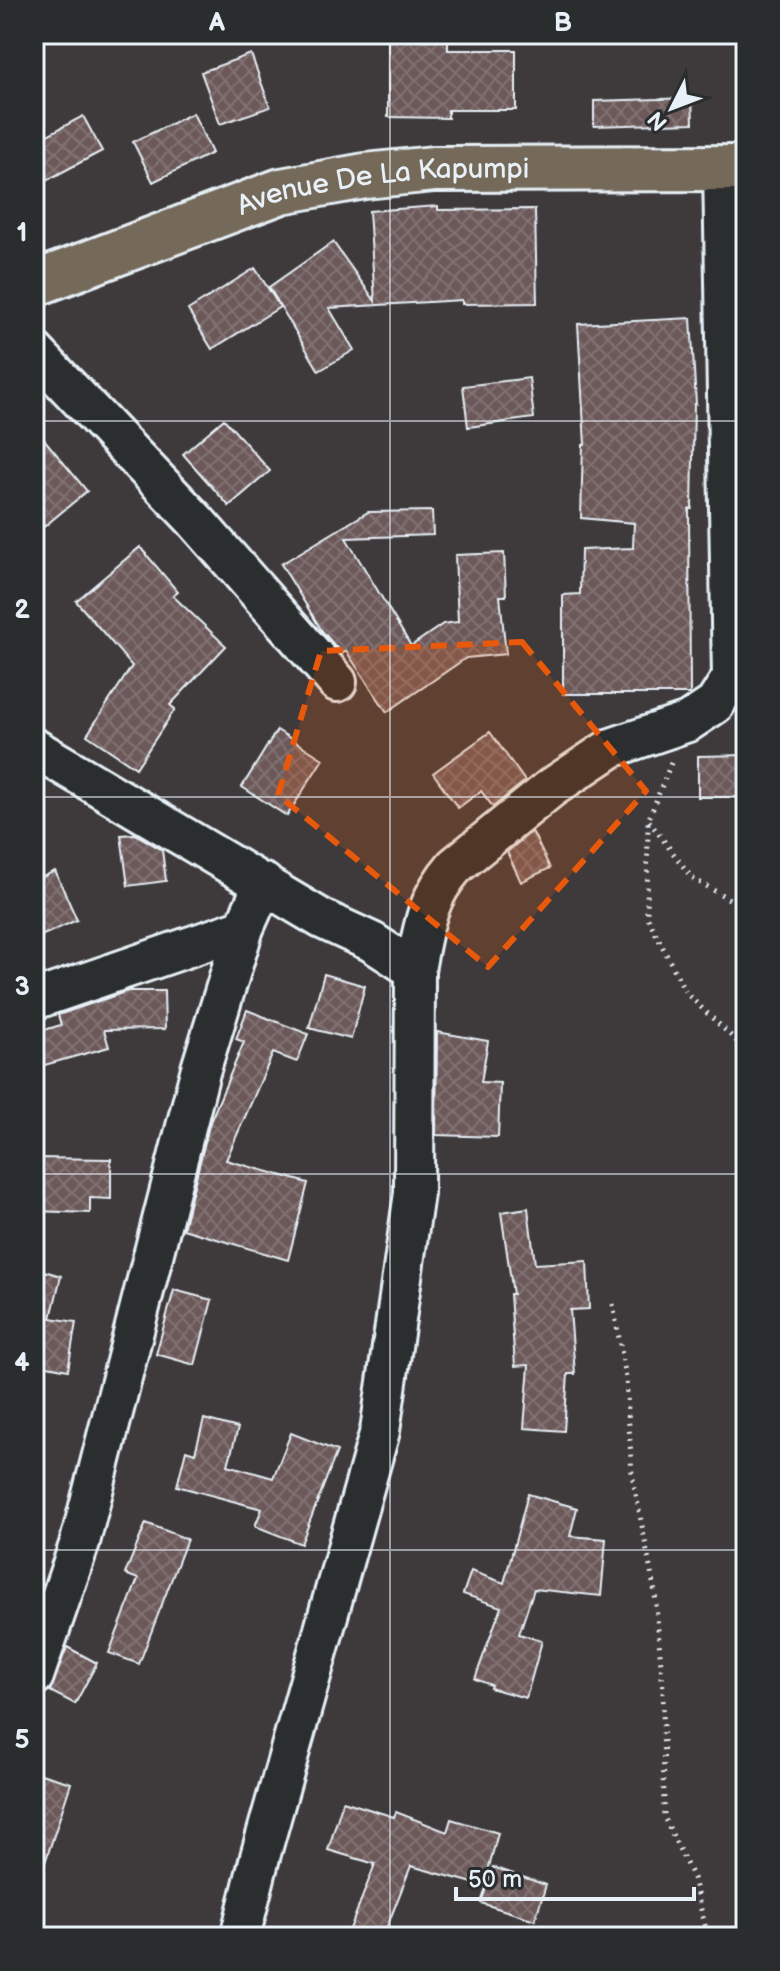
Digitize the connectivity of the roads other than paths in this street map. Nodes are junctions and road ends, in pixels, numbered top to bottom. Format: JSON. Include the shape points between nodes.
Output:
{"nodes":[{"id":1,"x":734,"y":168,"type":"edge"},
{"id":2,"x":34,"y":284,"type":"edge"},
{"id":3,"x":34,"y":351,"type":"edge"},
{"id":4,"x":337,"y":682,"type":"dead end"},
{"id":5,"x":34,"y":748,"type":"edge"},
{"id":6,"x":264,"y":883,"type":"junction"},
{"id":7,"x":244,"y":928,"type":"junction"},
{"id":8,"x":415,"y":970,"type":"junction"},
{"id":9,"x":34,"y":1000,"type":"edge"},
{"id":10,"x":34,"y":1676,"type":"edge"},
{"id":11,"x":240,"y":1937,"type":"edge"}],
"edges":[{"from":1,"to":2,"type":"main road","name":"Avenue De La Kapumpi","via":[[434,169],[365,176],[281,191]]},
{"from":1,"to":8,"type":"street","via":[[732,677],[715,704],[688,722],[611,748],[551,788],[455,866],[427,910]]},
{"from":3,"to":4,"type":"street","via":[[195,520]]},
{"from":5,"to":6,"type":"street"},
{"from":6,"to":7,"type":"street"},
{"from":6,"to":8,"type":"street"},
{"from":7,"to":9,"type":"street"},
{"from":7,"to":10,"type":"street","via":[[200,1072],[80,1542]]},
{"from":8,"to":11,"type":"street","via":[[414,1193],[380,1431]]}]}
